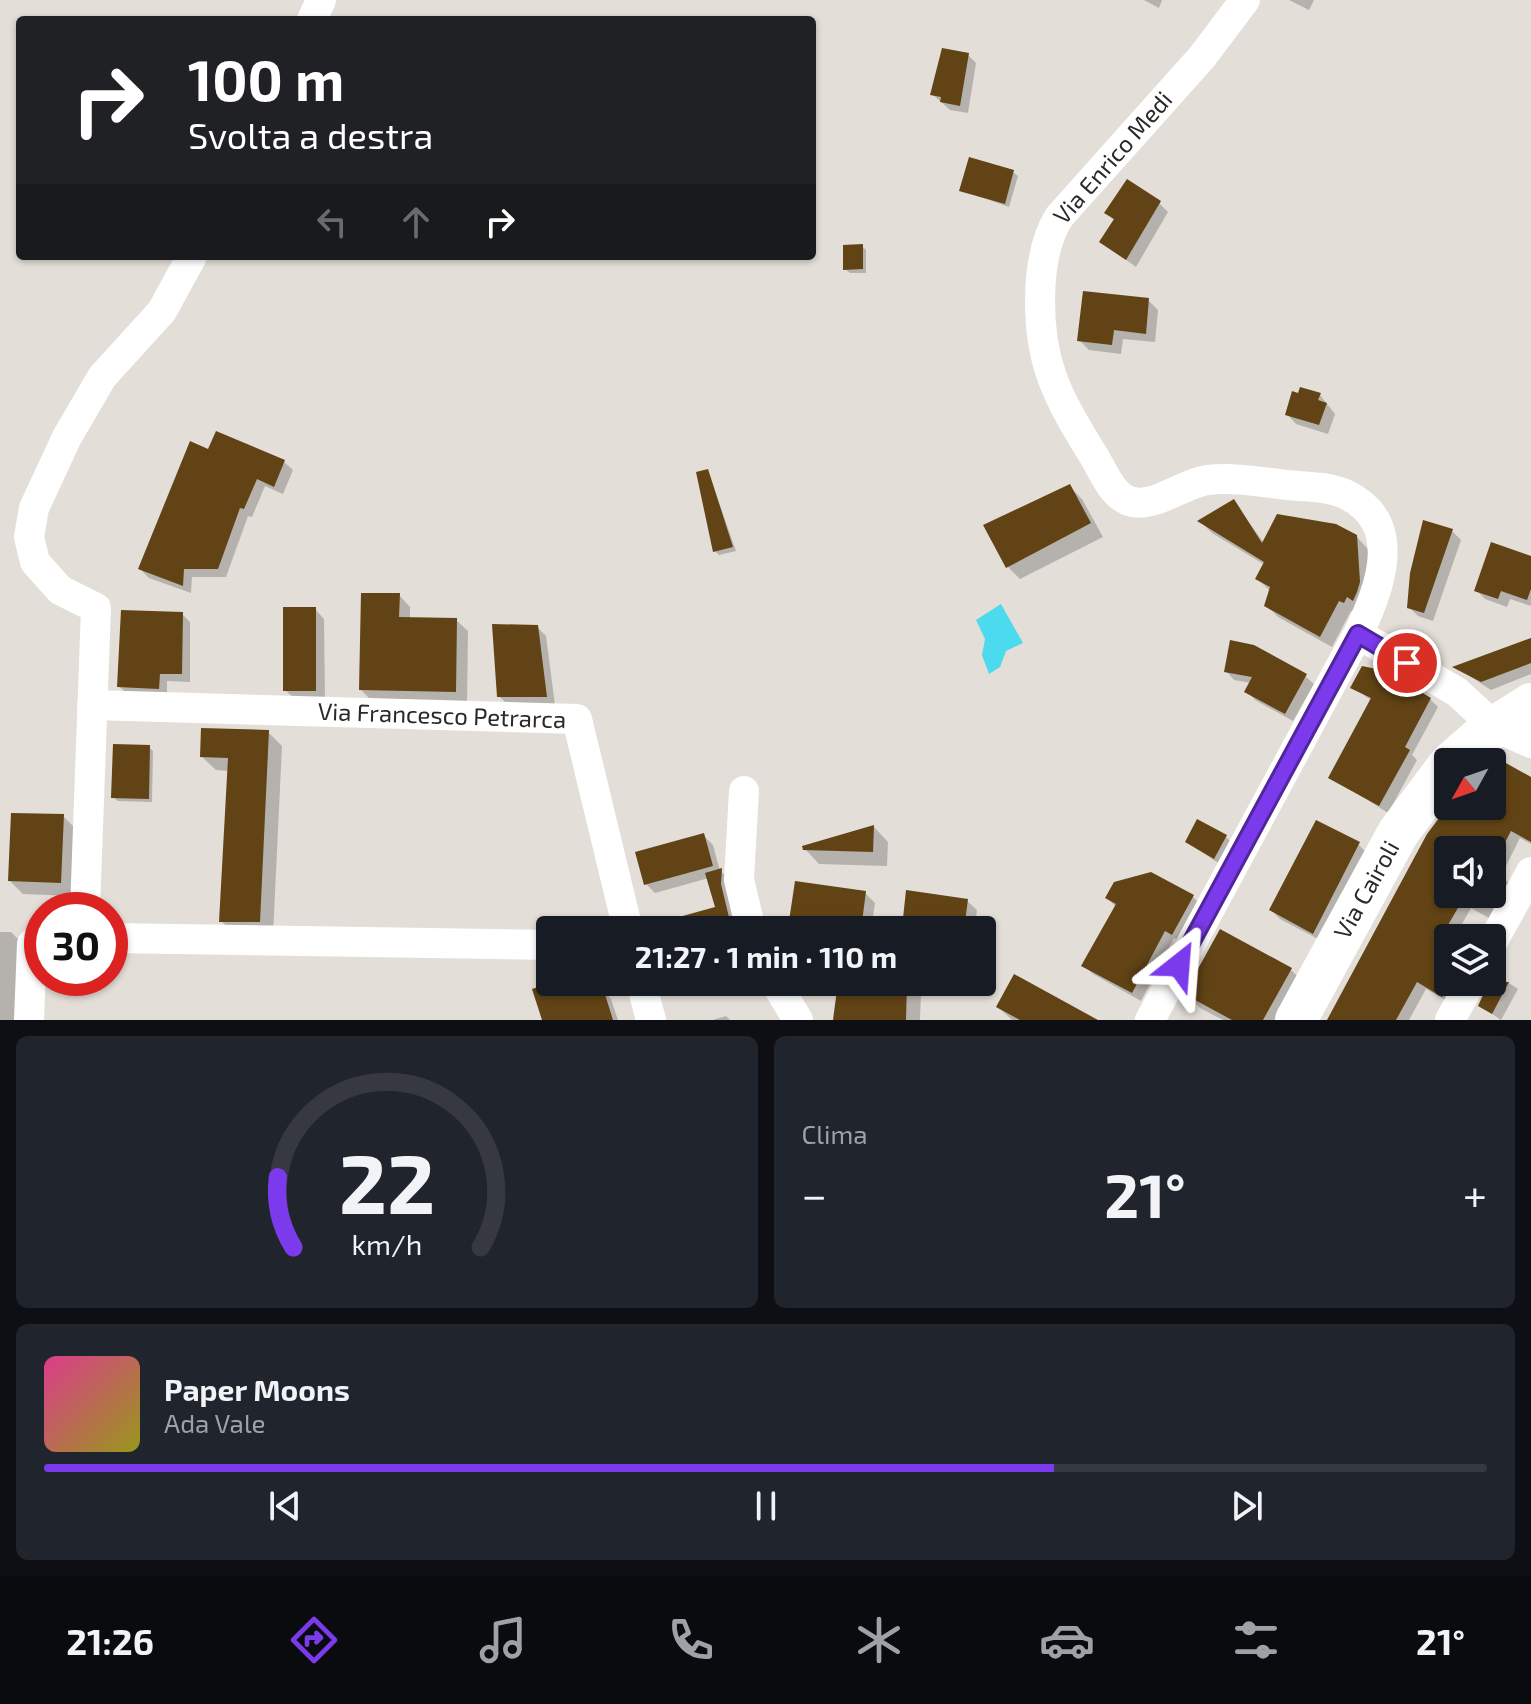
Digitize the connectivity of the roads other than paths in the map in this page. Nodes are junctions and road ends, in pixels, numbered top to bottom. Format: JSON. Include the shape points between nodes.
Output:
{"nodes":[{"id":1,"x":1245,"y":0,"type":"edge"},
{"id":2,"x":190,"y":260,"type":"edge"},
{"id":3,"x":1358,"y":634,"type":"junction"},
{"id":4,"x":1531,"y":704,"type":"edge"},
{"id":5,"x":92,"y":705,"type":"junction"},
{"id":6,"x":1513,"y":735,"type":"edge"},
{"id":7,"x":1485,"y":748,"type":"edge"},
{"id":8,"x":1434,"y":785,"type":"edge"},
{"id":9,"x":744,"y":791,"type":"dead end"},
{"id":10,"x":1531,"y":872,"type":"edge"},
{"id":11,"x":86,"y":892,"type":"edge"},
{"id":12,"x":625,"y":916,"type":"edge"},
{"id":13,"x":748,"y":916,"type":"edge"},
{"id":14,"x":1502,"y":924,"type":"edge"},
{"id":15,"x":128,"y":938,"type":"edge"},
{"id":16,"x":536,"y":945,"type":"edge"},
{"id":17,"x":30,"y":996,"type":"edge"},
{"id":18,"x":645,"y":996,"type":"edge"},
{"id":19,"x":783,"y":996,"type":"edge"},
{"id":20,"x":1463,"y":996,"type":"edge"},
{"id":21,"x":29,"y":1020,"type":"edge"},
{"id":22,"x":651,"y":1020,"type":"edge"},
{"id":23,"x":798,"y":1020,"type":"edge"},
{"id":24,"x":1150,"y":1020,"type":"edge"},
{"id":25,"x":1296,"y":1020,"type":"edge"},
{"id":26,"x":1450,"y":1020,"type":"edge"}],
"edges":[{"from":1,"to":3,"type":"street","name":"Via Enrico Medi","via":[[1049,233],[1040,271],[1047,356],[1063,402],[1113,489],[1126,500],[1144,503],[1185,485],[1230,479],[1330,489],[1364,508],[1383,542],[1384,559]]},
{"from":2,"to":5,"type":"street","via":[[162,311],[102,377],[34,508],[29,537],[35,562],[60,590],[96,608]]},
{"from":3,"to":6,"type":"street","via":[[1457,692]]},
{"from":3,"to":24,"type":"street","name":"Via Enrico Medi"},
{"from":4,"to":6,"type":"street","name":"Via Cairoli"},
{"from":5,"to":11,"type":"street"},
{"from":5,"to":12,"type":"street","name":"Via Francesco Petrarca","via":[[577,719]]},
{"from":6,"to":7,"type":"street","name":"Via Cairoli"},
{"from":8,"to":25,"type":"street","name":"Via Cairoli","via":[[1398,833]]},
{"from":9,"to":13,"type":"street","via":[[739,880]]},
{"from":10,"to":14,"type":"street"},
{"from":15,"to":16,"type":"street"},
{"from":17,"to":21,"type":"street"},
{"from":18,"to":22,"type":"street"},
{"from":19,"to":23,"type":"street"},
{"from":20,"to":26,"type":"street"}]}
